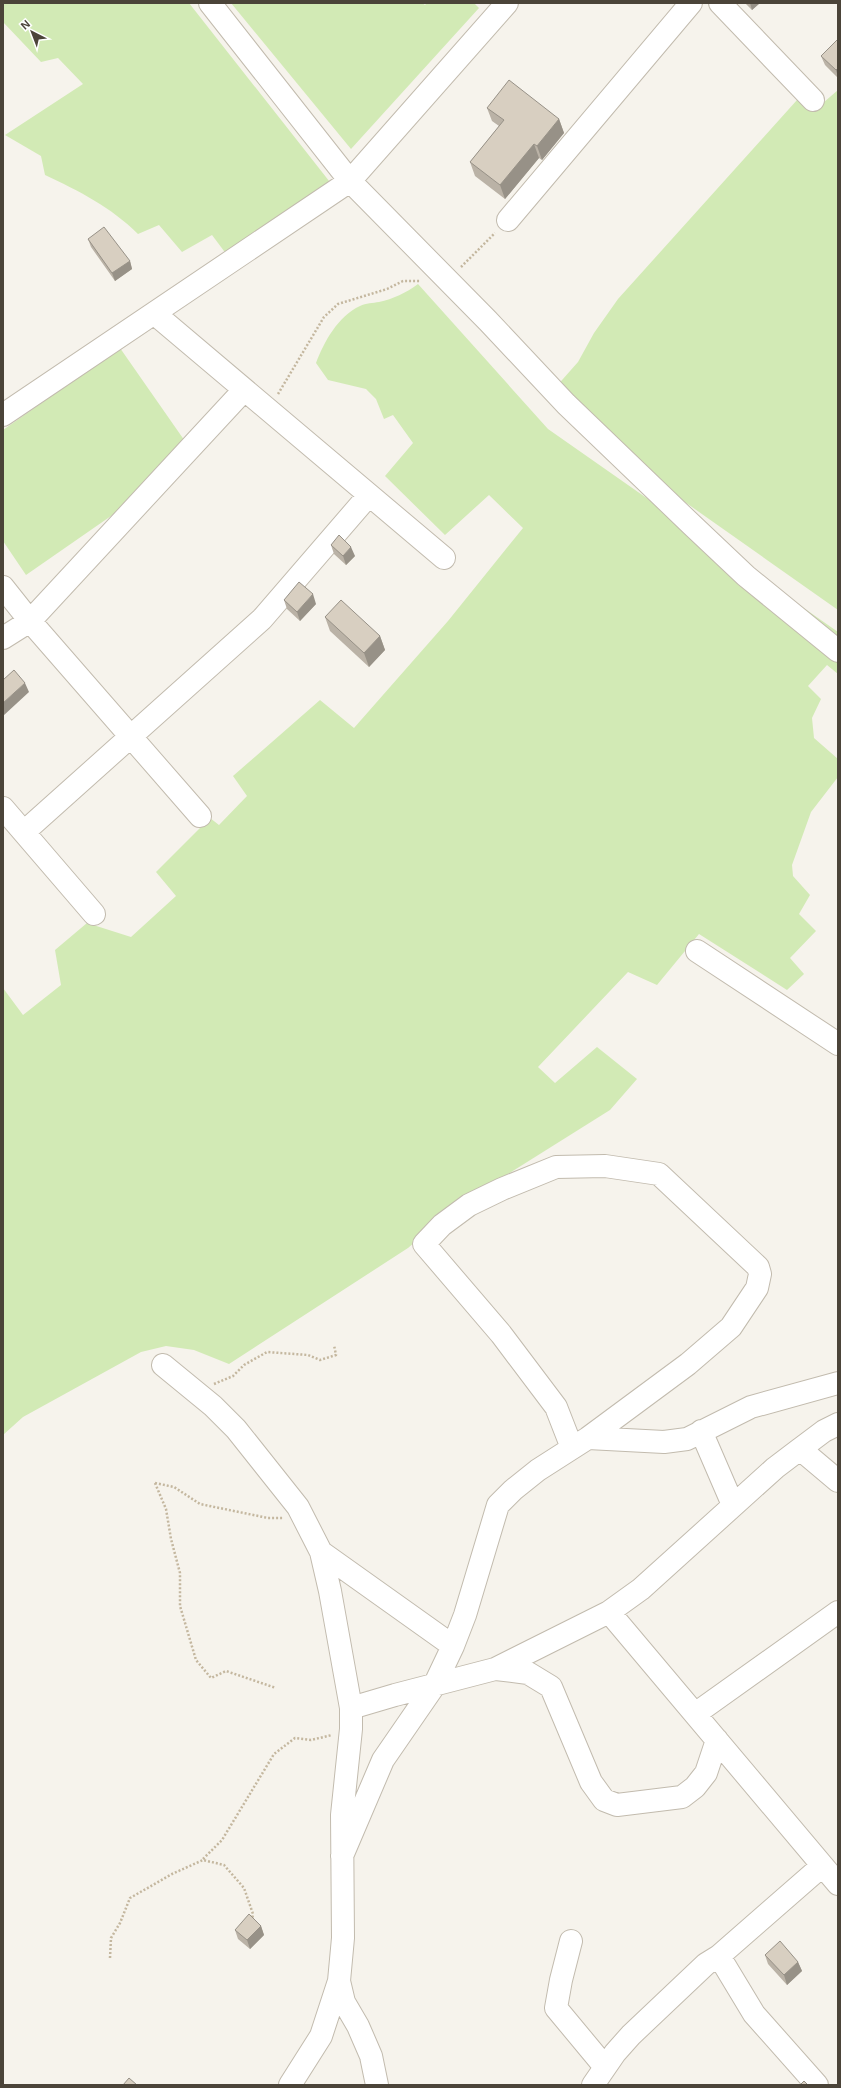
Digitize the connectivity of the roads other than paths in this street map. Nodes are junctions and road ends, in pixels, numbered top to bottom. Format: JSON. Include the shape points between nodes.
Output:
{"nodes":[{"id":1,"x":210,"y":3,"type":"edge"},
{"id":2,"x":507,"y":3,"type":"edge"},
{"id":3,"x":691,"y":3,"type":"edge"},
{"id":4,"x":720,"y":3,"type":"edge"},
{"id":5,"x":813,"y":100,"type":"dead end"},
{"id":6,"x":350,"y":181,"type":"junction"},
{"id":7,"x":508,"y":220,"type":"road end"},
{"id":8,"x":155,"y":314,"type":"junction"},
{"id":9,"x":244,"y":390,"type":"junction"},
{"id":10,"x":3,"y":415,"type":"edge"},
{"id":11,"x":369,"y":495,"type":"junction"},
{"id":12,"x":444,"y":558,"type":"dead end"},
{"id":13,"x":3,"y":587,"type":"edge"},
{"id":14,"x":30,"y":621,"type":"junction"},
{"id":15,"x":3,"y":638,"type":"edge"},
{"id":16,"x":838,"y":651,"type":"edge"},
{"id":17,"x":131,"y":737,"type":"junction"},
{"id":18,"x":3,"y":808,"type":"edge"},
{"id":19,"x":200,"y":816,"type":"dead end"},
{"id":20,"x":24,"y":832,"type":"junction"},
{"id":21,"x":94,"y":914,"type":"dead end"},
{"id":22,"x":698,"y":951,"type":"dead end"},
{"id":23,"x":838,"y":1044,"type":"edge"},
{"id":24,"x":163,"y":1365,"type":"dead end"},
{"id":25,"x":838,"y":1383,"type":"edge"},
{"id":26,"x":838,"y":1424,"type":"edge"},
{"id":27,"x":701,"y":1432,"type":"junction"},
{"id":28,"x":580,"y":1443,"type":"junction"},
{"id":29,"x":800,"y":1449,"type":"junction"},
{"id":30,"x":838,"y":1482,"type":"edge"},
{"id":31,"x":733,"y":1506,"type":"junction"},
{"id":32,"x":321,"y":1552,"type":"junction"},
{"id":33,"x":609,"y":1612,"type":"junction"},
{"id":34,"x":838,"y":1612,"type":"edge"},
{"id":35,"x":453,"y":1646,"type":"junction"},
{"id":36,"x":495,"y":1669,"type":"junction"},
{"id":37,"x":434,"y":1686,"type":"junction"},
{"id":38,"x":351,"y":1708,"type":"junction"},
{"id":39,"x":695,"y":1714,"type":"junction"},
{"id":40,"x":717,"y":1740,"type":"junction"},
{"id":41,"x":342,"y":1856,"type":"junction"},
{"id":42,"x":822,"y":1866,"type":"junction"},
{"id":43,"x":838,"y":1884,"type":"edge"},
{"id":44,"x":571,"y":1941,"type":"dead end"},
{"id":45,"x":719,"y":1956,"type":"junction"},
{"id":46,"x":338,"y":1981,"type":"junction"},
{"id":47,"x":605,"y":2067,"type":"junction"},
{"id":48,"x":290,"y":2085,"type":"edge"},
{"id":49,"x":376,"y":2085,"type":"edge"},
{"id":50,"x":593,"y":2085,"type":"edge"},
{"id":51,"x":817,"y":2085,"type":"edge"}],
"edges":[{"from":1,"to":6,"type":"street"},
{"from":2,"to":6,"type":"street"},
{"from":3,"to":7,"type":"street"},
{"from":4,"to":5,"type":"street"},
{"from":6,"to":8,"type":"street"},
{"from":6,"to":16,"type":"street","via":[[566,404],[746,576]]},
{"from":8,"to":9,"type":"street"},
{"from":8,"to":10,"type":"street"},
{"from":9,"to":11,"type":"street"},
{"from":9,"to":14,"type":"street"},
{"from":11,"to":12,"type":"street"},
{"from":11,"to":17,"type":"street","via":[[262,619]]},
{"from":13,"to":14,"type":"street"},
{"from":14,"to":15,"type":"street"},
{"from":14,"to":17,"type":"street"},
{"from":17,"to":19,"type":"street"},
{"from":17,"to":20,"type":"street"},
{"from":18,"to":20,"type":"street"},
{"from":20,"to":21,"type":"street"},
{"from":22,"to":23,"type":"street"},
{"from":24,"to":32,"type":"street","via":[[241,1434],[298,1507]]},
{"from":25,"to":27,"type":"street","via":[[751,1407]]},
{"from":26,"to":29,"type":"street"},
{"from":27,"to":28,"type":"street","via":[[687,1438],[664,1442]]},
{"from":27,"to":31,"type":"street"},
{"from":28,"to":28,"type":"street","via":[[688,1364],[731,1327],[759,1282],[758,1267],[659,1174],[606,1166],[556,1167],[469,1205],[442,1225],[424,1244],[501,1334]]},
{"from":28,"to":35,"type":"street","via":[[538,1470],[498,1505],[465,1615]]},
{"from":29,"to":30,"type":"street"},
{"from":29,"to":31,"type":"street"},
{"from":31,"to":33,"type":"street","via":[[641,1589]]},
{"from":32,"to":35,"type":"street"},
{"from":32,"to":38,"type":"street"},
{"from":33,"to":36,"type":"street"},
{"from":33,"to":39,"type":"street"},
{"from":34,"to":39,"type":"street"},
{"from":35,"to":37,"type":"street"},
{"from":36,"to":37,"type":"street"},
{"from":36,"to":40,"type":"street","via":[[528,1673],[551,1687],[591,1782],[604,1800],[617,1805],[682,1797],[695,1787],[706,1773]]},
{"from":37,"to":38,"type":"street"},
{"from":37,"to":41,"type":"street","via":[[383,1760]]},
{"from":38,"to":41,"type":"street","via":[[342,1815]]},
{"from":39,"to":40,"type":"street"},
{"from":40,"to":42,"type":"street"},
{"from":41,"to":46,"type":"street","via":[[343,1938]]},
{"from":42,"to":43,"type":"street"},
{"from":42,"to":45,"type":"street"},
{"from":44,"to":47,"type":"street","via":[[556,2008]]},
{"from":45,"to":47,"type":"street","via":[[706,1964],[631,2035]]},
{"from":45,"to":51,"type":"street","via":[[754,2014]]},
{"from":46,"to":48,"type":"street","via":[[321,2036]]},
{"from":46,"to":49,"type":"street","via":[[344,2002],[371,2056]]},
{"from":47,"to":50,"type":"street"}]}
